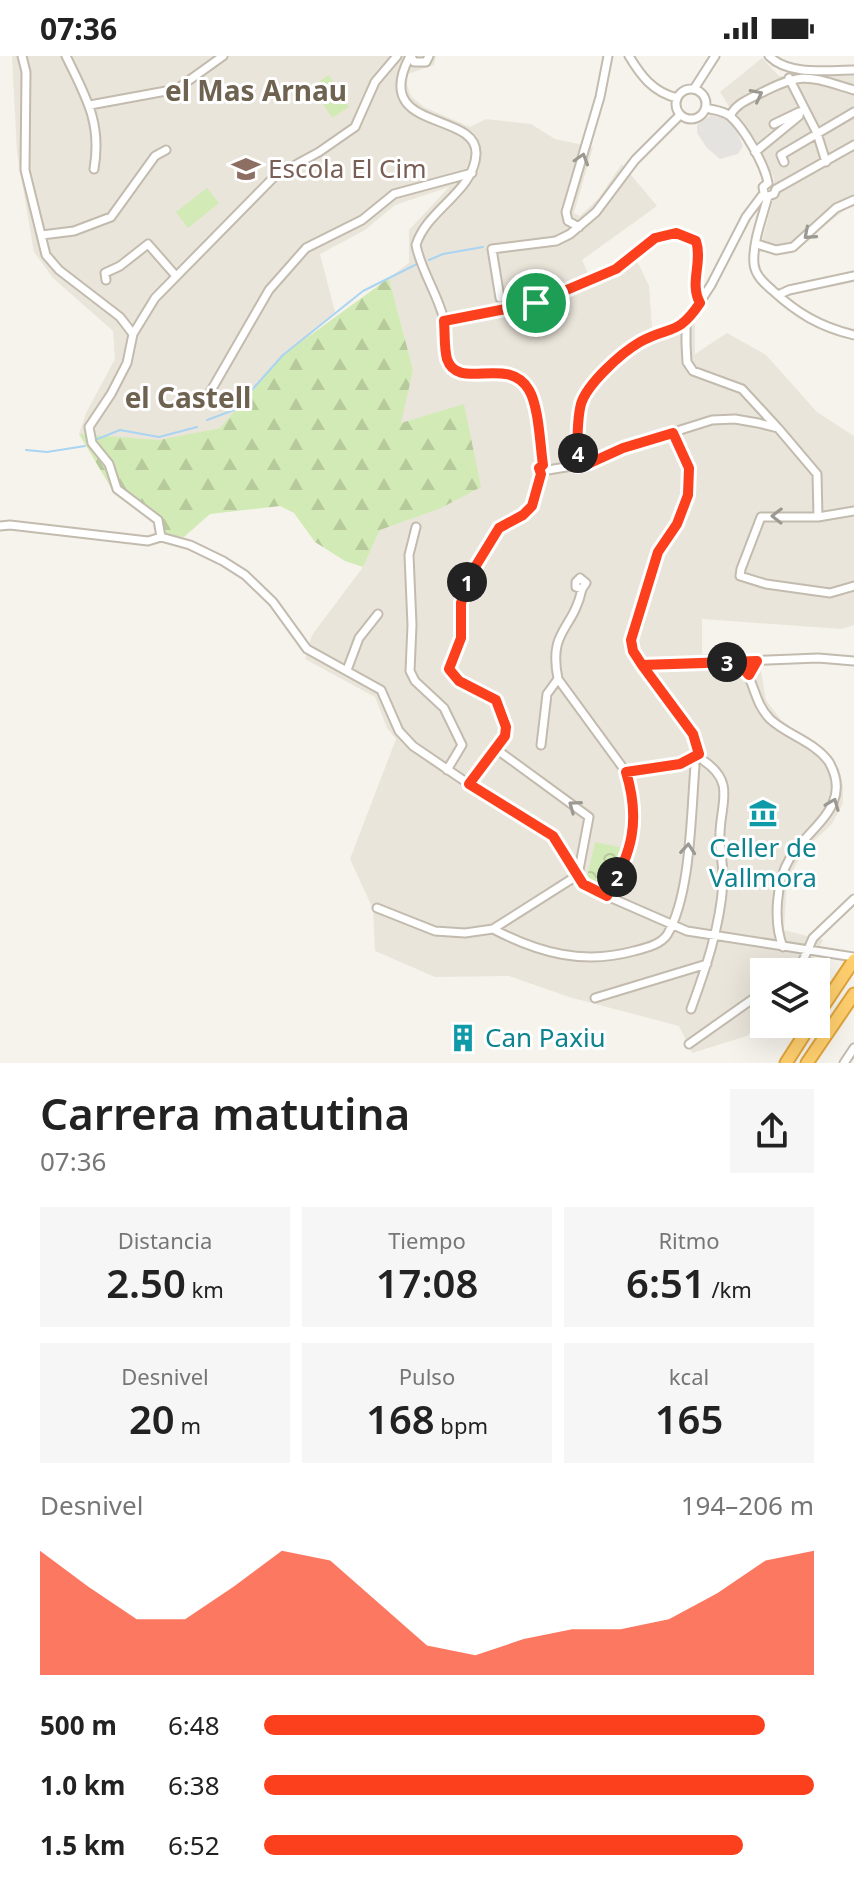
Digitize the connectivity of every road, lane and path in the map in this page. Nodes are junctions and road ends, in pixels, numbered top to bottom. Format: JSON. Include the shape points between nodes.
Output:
{"nodes":[{"id":1,"x":22,"y":56,"type":"edge"},
{"id":2,"x":66,"y":56,"type":"edge"},
{"id":3,"x":429,"y":56,"type":"edge"},
{"id":4,"x":608,"y":56,"type":"edge"},
{"id":5,"x":629,"y":56,"type":"edge"},
{"id":6,"x":715,"y":56,"type":"edge"},
{"id":7,"x":769,"y":56,"type":"edge"},
{"id":8,"x":776,"y":56,"type":"edge"},
{"id":9,"x":224,"y":57,"type":"edge"},
{"id":10,"x":403,"y":60,"type":"edge"},
{"id":11,"x":784,"y":65,"type":"junction"},
{"id":12,"x":854,"y":70,"type":"edge"},
{"id":13,"x":789,"y":78,"type":"junction"},
{"id":14,"x":694,"y":89,"type":"junction"},
{"id":15,"x":854,"y":90,"type":"edge"},
{"id":16,"x":677,"y":98,"type":"junction"},
{"id":17,"x":90,"y":105,"type":"junction"},
{"id":18,"x":706,"y":108,"type":"junction"},
{"id":19,"x":802,"y":111,"type":"junction"},
{"id":20,"x":854,"y":112,"type":"edge"},
{"id":21,"x":680,"y":115,"type":"junction"},
{"id":22,"x":730,"y":116,"type":"junction"},
{"id":23,"x":817,"y":133,"type":"junction"},
{"id":24,"x":854,"y":145,"type":"edge"},
{"id":25,"x":166,"y":150,"type":"dead end"},
{"id":26,"x":755,"y":152,"type":"junction"},
{"id":27,"x":784,"y":162,"type":"dead end"},
{"id":28,"x":826,"y":162,"type":"junction"},
{"id":29,"x":94,"y":169,"type":"dead end"},
{"id":30,"x":474,"y":172,"type":"junction"},
{"id":31,"x":768,"y":183,"type":"junction"},
{"id":32,"x":776,"y":189,"type":"junction"},
{"id":33,"x":766,"y":195,"type":"junction"},
{"id":34,"x":854,"y":200,"type":"edge"},
{"id":35,"x":579,"y":227,"type":"junction"},
{"id":36,"x":42,"y":235,"type":"junction"},
{"id":37,"x":757,"y":244,"type":"junction"},
{"id":38,"x":176,"y":276,"type":"junction"},
{"id":39,"x":854,"y":276,"type":"edge"},
{"id":40,"x":106,"y":280,"type":"dead end"},
{"id":41,"x":778,"y":295,"type":"junction"},
{"id":42,"x":500,"y":298,"type":"dead end"},
{"id":43,"x":700,"y":303,"type":"junction"},
{"id":44,"x":444,"y":321,"type":"junction"},
{"id":45,"x":686,"y":323,"type":"junction"},
{"id":46,"x":133,"y":334,"type":"junction"},
{"id":47,"x":854,"y":335,"type":"edge"},
{"id":48,"x":205,"y":401,"type":"dead end"},
{"id":49,"x":778,"y":428,"type":"junction"},
{"id":50,"x":673,"y":433,"type":"junction"},
{"id":51,"x":577,"y":466,"type":"junction"},
{"id":52,"x":544,"y":469,"type":"junction"},
{"id":53,"x":854,"y":511,"type":"edge"},
{"id":54,"x":818,"y":517,"type":"junction"},
{"id":55,"x":0,"y":526,"type":"edge"},
{"id":56,"x":416,"y":527,"type":"dead end"},
{"id":57,"x":161,"y":537,"type":"junction"},
{"id":58,"x":854,"y":586,"type":"edge"},
{"id":59,"x":582,"y":589,"type":"dead end"},
{"id":60,"x":378,"y":614,"type":"dead end"},
{"id":61,"x":757,"y":661,"type":"junction"},
{"id":62,"x":854,"y":661,"type":"edge"},
{"id":63,"x":737,"y":662,"type":"junction"},
{"id":64,"x":642,"y":665,"type":"junction"},
{"id":65,"x":347,"y":670,"type":"junction"},
{"id":66,"x":749,"y":675,"type":"junction"},
{"id":67,"x":558,"y":679,"type":"junction"},
{"id":68,"x":541,"y":745,"type":"dead end"},
{"id":69,"x":496,"y":749,"type":"junction"},
{"id":70,"x":702,"y":757,"type":"junction"},
{"id":71,"x":693,"y":763,"type":"junction"},
{"id":72,"x":447,"y":770,"type":"junction"},
{"id":73,"x":626,"y":772,"type":"junction"},
{"id":74,"x":469,"y":784,"type":"junction"},
{"id":75,"x":578,"y":875,"type":"junction"},
{"id":76,"x":607,"y":896,"type":"junction"},
{"id":77,"x":854,"y":899,"type":"edge"},
{"id":78,"x":377,"y":908,"type":"dead end"},
{"id":79,"x":671,"y":925,"type":"junction"},
{"id":80,"x":493,"y":929,"type":"junction"},
{"id":81,"x":715,"y":937,"type":"junction"},
{"id":82,"x":783,"y":947,"type":"junction"},
{"id":83,"x":806,"y":950,"type":"junction"},
{"id":84,"x":803,"y":958,"type":"edge"},
{"id":85,"x":854,"y":958,"type":"edge"},
{"id":86,"x":707,"y":964,"type":"junction"},
{"id":87,"x":854,"y":994,"type":"edge"},
{"id":88,"x":830,"y":995,"type":"edge"},
{"id":89,"x":595,"y":998,"type":"dead end"},
{"id":90,"x":750,"y":1001,"type":"edge"},
{"id":91,"x":691,"y":1009,"type":"dead end"},
{"id":92,"x":802,"y":1038,"type":"edge"},
{"id":93,"x":689,"y":1044,"type":"dead end"},
{"id":94,"x":854,"y":1048,"type":"edge"},
{"id":95,"x":786,"y":1063,"type":"edge"},
{"id":96,"x":807,"y":1063,"type":"edge"},
{"id":97,"x":844,"y":1063,"type":"edge"}],
"edges":[{"from":1,"to":36,"type":"street","via":[[25,170]]},
{"from":2,"to":17,"type":"street"},
{"from":3,"to":10,"type":"street","via":[[423,63]]},
{"from":35,"to":4,"type":"street","one_way":true,"via":[[568,221],[566,212]]},
{"from":5,"to":16,"type":"street","via":[[643,80]]},
{"from":6,"to":14,"type":"street"},
{"from":7,"to":11,"type":"street"},
{"from":8,"to":11,"type":"street"},
{"from":9,"to":17,"type":"street","via":[[177,89]]},
{"from":10,"to":30,"type":"street","via":[[399,89],[409,105],[469,136],[476,150]]},
{"from":10,"to":38,"type":"street","via":[[375,82],[355,127],[275,176]]},
{"from":11,"to":12,"type":"street"},
{"from":13,"to":15,"type":"street","via":[[811,77]]},
{"from":13,"to":19,"type":"street"},
{"from":22,"to":13,"type":"street","one_way":true,"via":[[734,107]]},
{"from":14,"to":16,"type":"street"},
{"from":14,"to":18,"type":"street","via":[[704,96]]},
{"from":16,"to":21,"type":"street"},
{"from":17,"to":29,"type":"street","via":[[98,145]]},
{"from":18,"to":21,"type":"street","via":[[694,119]]},
{"from":18,"to":22,"type":"street"},
{"from":19,"to":23,"type":"street"},
{"from":19,"to":26,"type":"street","via":[[780,124]]},
{"from":20,"to":23,"type":"street"},
{"from":21,"to":35,"type":"street"},
{"from":22,"to":26,"type":"street"},
{"from":23,"to":27,"type":"street","via":[[781,155]]},
{"from":23,"to":28,"type":"street"},
{"from":24,"to":28,"type":"street"},
{"from":25,"to":36,"type":"street","via":[[155,156],[111,217],[74,231]]},
{"from":26,"to":31,"type":"street"},
{"from":28,"to":32,"type":"street"},
{"from":30,"to":44,"type":"street","via":[[426,224],[416,245]]},
{"from":30,"to":48,"type":"street","via":[[394,194],[362,220],[306,248],[269,290]]},
{"from":31,"to":32,"type":"street"},
{"from":31,"to":33,"type":"street","via":[[763,187]]},
{"from":32,"to":33,"type":"street"},
{"from":33,"to":37,"type":"street"},
{"from":33,"to":43,"type":"street","via":[[746,217]]},
{"from":34,"to":37,"type":"street","one_way":true,"via":[[836,208],[793,247],[776,250]]},
{"from":35,"to":42,"type":"street","via":[[556,241],[492,249]]},
{"from":36,"to":46,"type":"street","via":[[46,255],[59,270],[120,317]]},
{"from":37,"to":41,"type":"street","via":[[754,266]]},
{"from":38,"to":40,"type":"street","via":[[148,244],[105,273]]},
{"from":38,"to":46,"type":"street"},
{"from":39,"to":41,"type":"street"},
{"from":41,"to":47,"type":"street","via":[[806,318]]},
{"from":43,"to":44,"type":"street","via":[[695,290],[698,245],[676,233],[655,238],[616,269],[555,297]]},
{"from":43,"to":45,"type":"street"},
{"from":44,"to":52,"type":"street","via":[[447,359],[457,372],[498,371],[526,386]]},
{"from":45,"to":49,"type":"street","via":[[687,362],[693,371],[742,389]]},
{"from":45,"to":51,"type":"street","via":[[640,342],[586,393]]},
{"from":46,"to":57,"type":"street","via":[[127,363],[89,427],[117,489],[158,520]]},
{"from":49,"to":50,"type":"street","via":[[725,418]]},
{"from":49,"to":54,"type":"street","via":[[817,474]]},
{"from":50,"to":51,"type":"street"},
{"from":50,"to":64,"type":"street","via":[[690,479],[679,519],[658,552],[631,640]]},
{"from":51,"to":52,"type":"street"},
{"from":52,"to":69,"type":"street","via":[[532,506],[499,528],[472,572],[461,603],[461,638],[449,666],[459,681],[498,702],[507,731]]},
{"from":53,"to":54,"type":"street"},
{"from":54,"to":58,"type":"street","one_way":true,"via":[[761,517],[740,576],[830,593]]},
{"from":55,"to":57,"type":"street","via":[[148,541]]},
{"from":56,"to":72,"type":"street","via":[[409,555],[410,671],[444,708],[462,745]]},
{"from":57,"to":65,"type":"street","via":[[190,545],[245,575],[273,602],[307,649]]},
{"from":59,"to":67,"type":"street","via":[[576,612],[556,644]]},
{"from":60,"to":65,"type":"street","via":[[359,638]]},
{"from":61,"to":62,"type":"street"},
{"from":61,"to":63,"type":"street"},
{"from":61,"to":66,"type":"street"},
{"from":63,"to":64,"type":"street"},
{"from":63,"to":66,"type":"street"},
{"from":64,"to":70,"type":"street","via":[[687,724]]},
{"from":65,"to":72,"type":"street","via":[[381,690],[404,738]]},
{"from":82,"to":66,"type":"street","one_way":true,"via":[[778,930],[784,869],[835,808],[839,782],[826,758],[762,710]]},
{"from":67,"to":68,"type":"street","via":[[547,694]]},
{"from":67,"to":73,"type":"street"},
{"from":69,"to":74,"type":"street"},
{"from":75,"to":69,"type":"street","one_way":true,"via":[[589,817]]},
{"from":70,"to":71,"type":"street","via":[[701,766]]},
{"from":70,"to":81,"type":"street","via":[[725,785],[723,881]]},
{"from":71,"to":73,"type":"street"},
{"from":79,"to":71,"type":"street","one_way":true,"via":[[683,886]]},
{"from":72,"to":74,"type":"street"},
{"from":73,"to":76,"type":"street","via":[[634,803],[633,830]]},
{"from":74,"to":75,"type":"street","via":[[553,836]]},
{"from":75,"to":76,"type":"street","via":[[583,884]]},
{"from":75,"to":80,"type":"street"},
{"from":76,"to":79,"type":"street"},
{"from":77,"to":83,"type":"street"},
{"from":78,"to":80,"type":"street","via":[[435,931]]},
{"from":79,"to":80,"type":"street","via":[[658,943],[607,958],[559,955]]},
{"from":79,"to":81,"type":"street"},
{"from":81,"to":82,"type":"street"},
{"from":81,"to":86,"type":"street"},
{"from":82,"to":83,"type":"street"},
{"from":83,"to":84,"type":"street"},
{"from":83,"to":85,"type":"street"},
{"from":85,"to":88,"type":"highway"},
{"from":86,"to":89,"type":"street"},
{"from":86,"to":91,"type":"street"},
{"from":87,"to":96,"type":"highway"},
{"from":90,"to":93,"type":"street"},
{"from":92,"to":95,"type":"highway"},
{"from":94,"to":97,"type":"street"}]}
